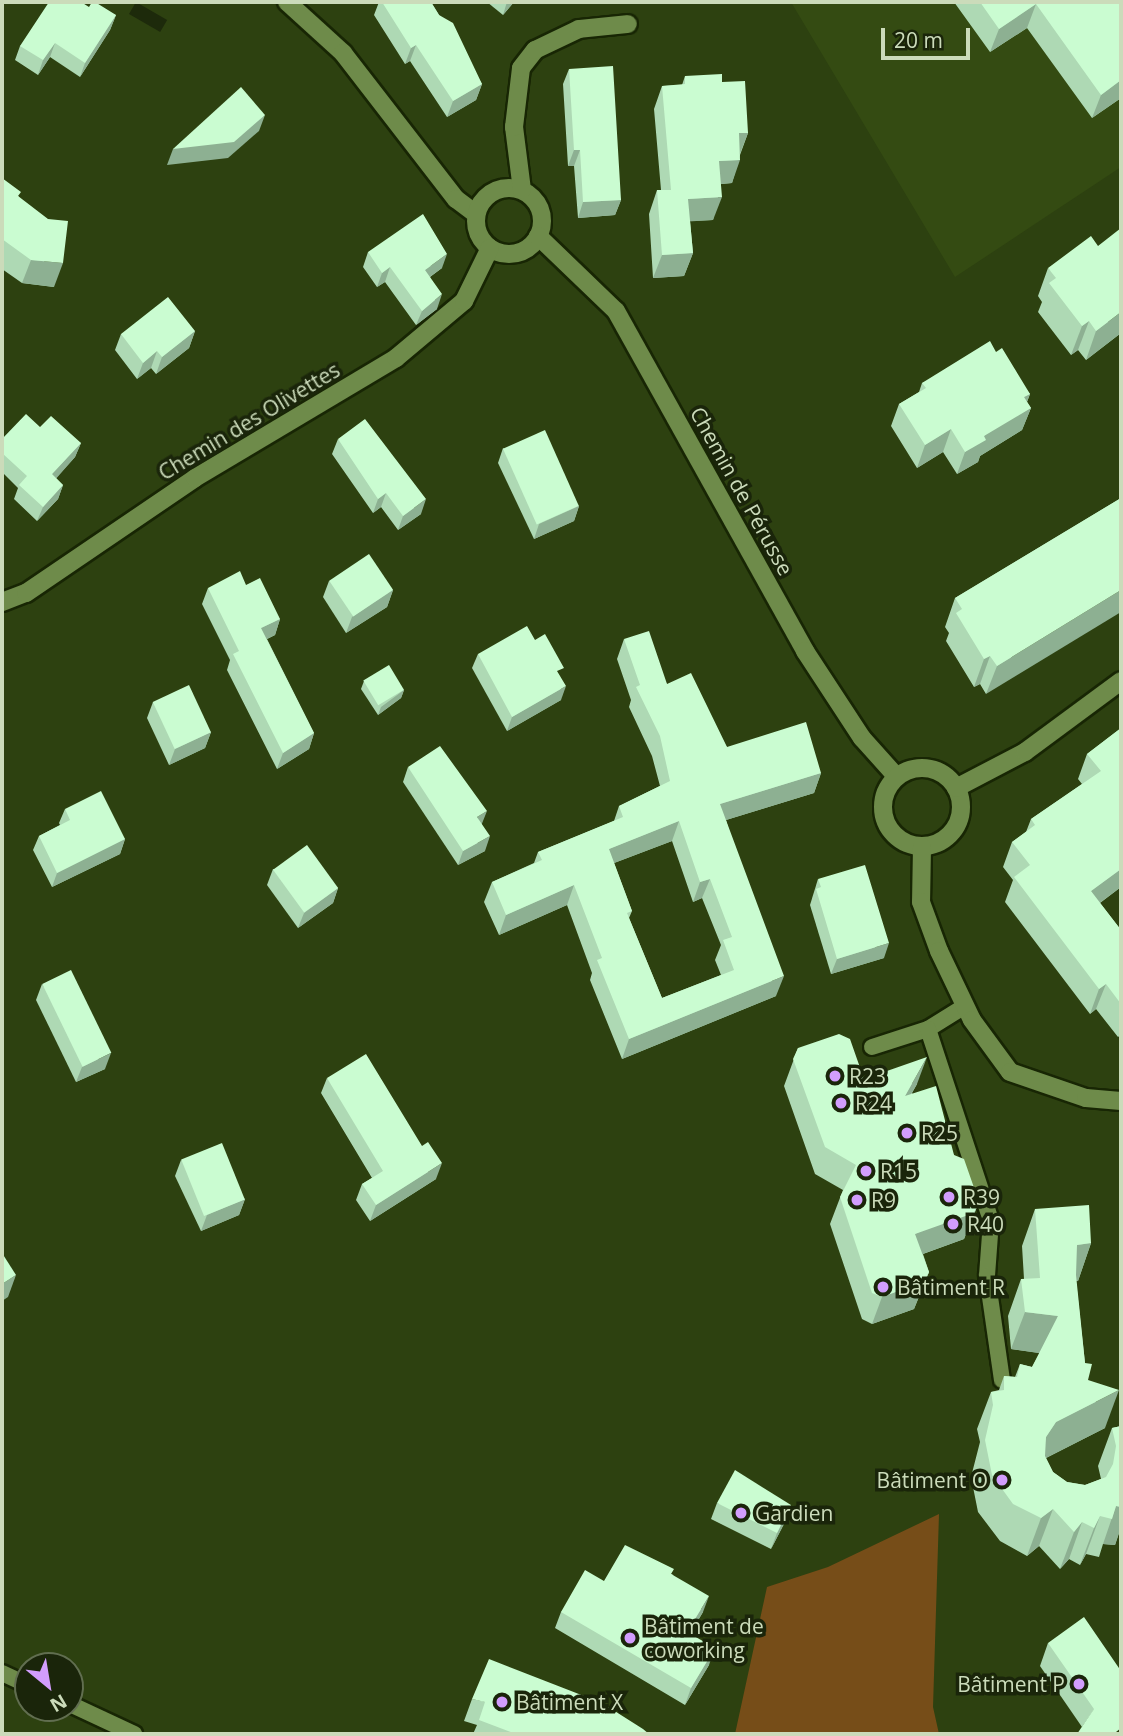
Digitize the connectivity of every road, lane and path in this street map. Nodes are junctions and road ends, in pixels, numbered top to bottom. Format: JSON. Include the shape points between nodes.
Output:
{"nodes":[{"id":1,"x":287,"y":2,"type":"edge"},
{"id":2,"x":628,"y":24,"type":"dead end"},
{"id":3,"x":522,"y":190,"type":"junction"},
{"id":4,"x":477,"y":214,"type":"junction"},
{"id":5,"x":538,"y":236,"type":"junction"},
{"id":6,"x":490,"y":248,"type":"junction"},
{"id":7,"x":2,"y":602,"type":"edge"},
{"id":8,"x":1121,"y":681,"type":"edge"},
{"id":9,"x":897,"y":777,"type":"junction"},
{"id":10,"x":956,"y":788,"type":"junction"},
{"id":11,"x":922,"y":847,"type":"junction"},
{"id":12,"x":965,"y":1006,"type":"junction"},
{"id":13,"x":928,"y":1029,"type":"junction"},
{"id":14,"x":872,"y":1047,"type":"dead end"},
{"id":15,"x":1121,"y":1101,"type":"edge"},
{"id":16,"x":1002,"y":1380,"type":"edge"},
{"id":17,"x":84,"y":1711,"type":"edge"},
{"id":18,"x":134,"y":1734,"type":"edge"}],
"edges":[{"from":1,"to":4,"type":"street","via":[[343,53],[456,199]]},
{"from":2,"to":3,"type":"street","via":[[579,29],[535,50],[521,68],[513,127]]},
{"from":3,"to":4,"type":"street","via":[[500,189],[489,195]]},
{"from":3,"to":5,"type":"street","via":[[538,205],[542,225]]},
{"from":4,"to":6,"type":"street","via":[[478,234]]},
{"from":5,"to":6,"type":"street","via":[[518,252]]},
{"from":5,"to":9,"type":"street","name":"Chemin de Pérusse","via":[[616,311],[805,651],[862,738]]},
{"from":6,"to":7,"type":"street","name":"Chemin des Olivettes","via":[[464,300],[396,358],[195,478],[26,593]]},
{"from":8,"to":10,"type":"street","via":[[1025,752]]},
{"from":9,"to":10,"type":"street","via":[[922,768],[947,777]]},
{"from":9,"to":11,"type":"street","via":[[883,800],[885,820],[896,838]]},
{"from":10,"to":11,"type":"street","via":[[961,801],[956,827],[935,844]]},
{"from":11,"to":12,"type":"street","via":[[920,902]]},
{"from":12,"to":13,"type":"lane"},
{"from":12,"to":15,"type":"street","via":[[1010,1072],[1086,1098]]},
{"from":13,"to":14,"type":"lane"},
{"from":13,"to":16,"type":"lane","via":[[991,1221],[987,1276]]},
{"from":17,"to":18,"type":"lane"}]}
